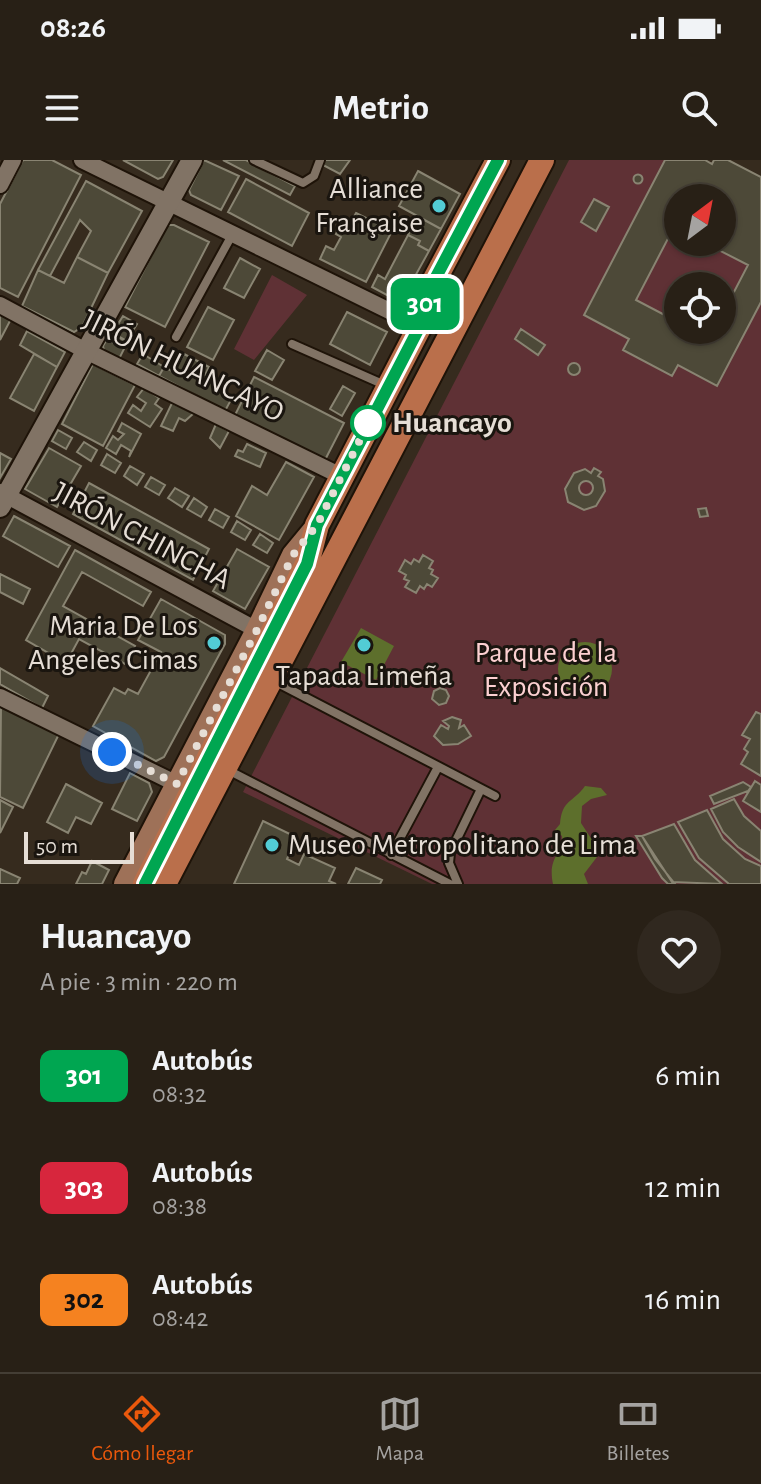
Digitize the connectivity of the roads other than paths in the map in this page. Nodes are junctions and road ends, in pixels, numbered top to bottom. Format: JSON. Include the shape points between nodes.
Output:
{"nodes":[{"id":1,"x":13,"y":160,"type":"edge"},
{"id":2,"x":82,"y":160,"type":"edge"},
{"id":3,"x":192,"y":160,"type":"edge"},
{"id":4,"x":254,"y":160,"type":"edge"},
{"id":5,"x":320,"y":160,"type":"edge"},
{"id":6,"x":498,"y":160,"type":"edge"},
{"id":7,"x":515,"y":160,"type":"edge"},
{"id":8,"x":542,"y":160,"type":"edge"},
{"id":9,"x":0,"y":185,"type":"edge"},
{"id":10,"x":168,"y":204,"type":"junction"},
{"id":11,"x":232,"y":235,"type":"junction"},
{"id":12,"x":0,"y":305,"type":"edge"},
{"id":13,"x":420,"y":326,"type":"junction"},
{"id":14,"x":176,"y":337,"type":"dead end"},
{"id":15,"x":292,"y":344,"type":"dead end"},
{"id":16,"x":86,"y":351,"type":"junction"},
{"id":17,"x":387,"y":386,"type":"junction"},
{"id":18,"x":341,"y":476,"type":"junction"},
{"id":19,"x":2,"y":498,"type":"edge"},
{"id":20,"x":317,"y":525,"type":"junction"},
{"id":21,"x":257,"y":630,"type":"junction"},
{"id":22,"x":271,"y":680,"type":"junction"},
{"id":23,"x":0,"y":697,"type":"edge"},
{"id":24,"x":438,"y":767,"type":"junction"},
{"id":25,"x":224,"y":768,"type":"junction"},
{"id":26,"x":177,"y":784,"type":"junction"},
{"id":27,"x":481,"y":789,"type":"junction"},
{"id":28,"x":495,"y":796,"type":"dead end"},
{"id":29,"x":391,"y":855,"type":"junction"},
{"id":30,"x":125,"y":884,"type":"edge"},
{"id":31,"x":145,"y":884,"type":"edge"},
{"id":32,"x":164,"y":884,"type":"edge"},
{"id":33,"x":450,"y":884,"type":"edge"},
{"id":34,"x":458,"y":884,"type":"edge"}],
"edges":[{"from":1,"to":9,"type":"street"},
{"from":2,"to":10,"type":"street"},
{"from":3,"to":10,"type":"street"},
{"from":4,"to":5,"type":"lane","via":[[303,183],[314,176]]},
{"from":6,"to":13,"type":"main road","via":[[426,296]]},
{"from":7,"to":13,"type":"main road","via":[[441,304]]},
{"from":8,"to":22,"type":"main road"},
{"from":10,"to":11,"type":"street"},
{"from":10,"to":16,"type":"street"},
{"from":11,"to":13,"type":"street"},
{"from":11,"to":14,"type":"lane"},
{"from":12,"to":16,"type":"street","name":"JIRÓN HUANCAYO"},
{"from":13,"to":17,"type":"main road"},
{"from":15,"to":17,"type":"lane"},
{"from":16,"to":18,"type":"street","name":"JIRÓN HUANCAYO"},
{"from":16,"to":19,"type":"street"},
{"from":17,"to":18,"type":"main road"},
{"from":18,"to":20,"type":"main road"},
{"from":19,"to":21,"type":"street","name":"JIRÓN CHINCHA"},
{"from":20,"to":21,"type":"main road","via":[[293,555]]},
{"from":20,"to":31,"type":"main road","via":[[307,564]]},
{"from":21,"to":26,"type":"main road"},
{"from":22,"to":24,"type":"lane"},
{"from":22,"to":25,"type":"main road"},
{"from":23,"to":26,"type":"street"},
{"from":24,"to":27,"type":"lane"},
{"from":24,"to":29,"type":"lane"},
{"from":25,"to":29,"type":"lane"},
{"from":25,"to":32,"type":"main road"},
{"from":26,"to":30,"type":"main road"},
{"from":27,"to":28,"type":"lane"},
{"from":27,"to":34,"type":"lane","via":[[450,853]]},
{"from":29,"to":33,"type":"lane"}]}
